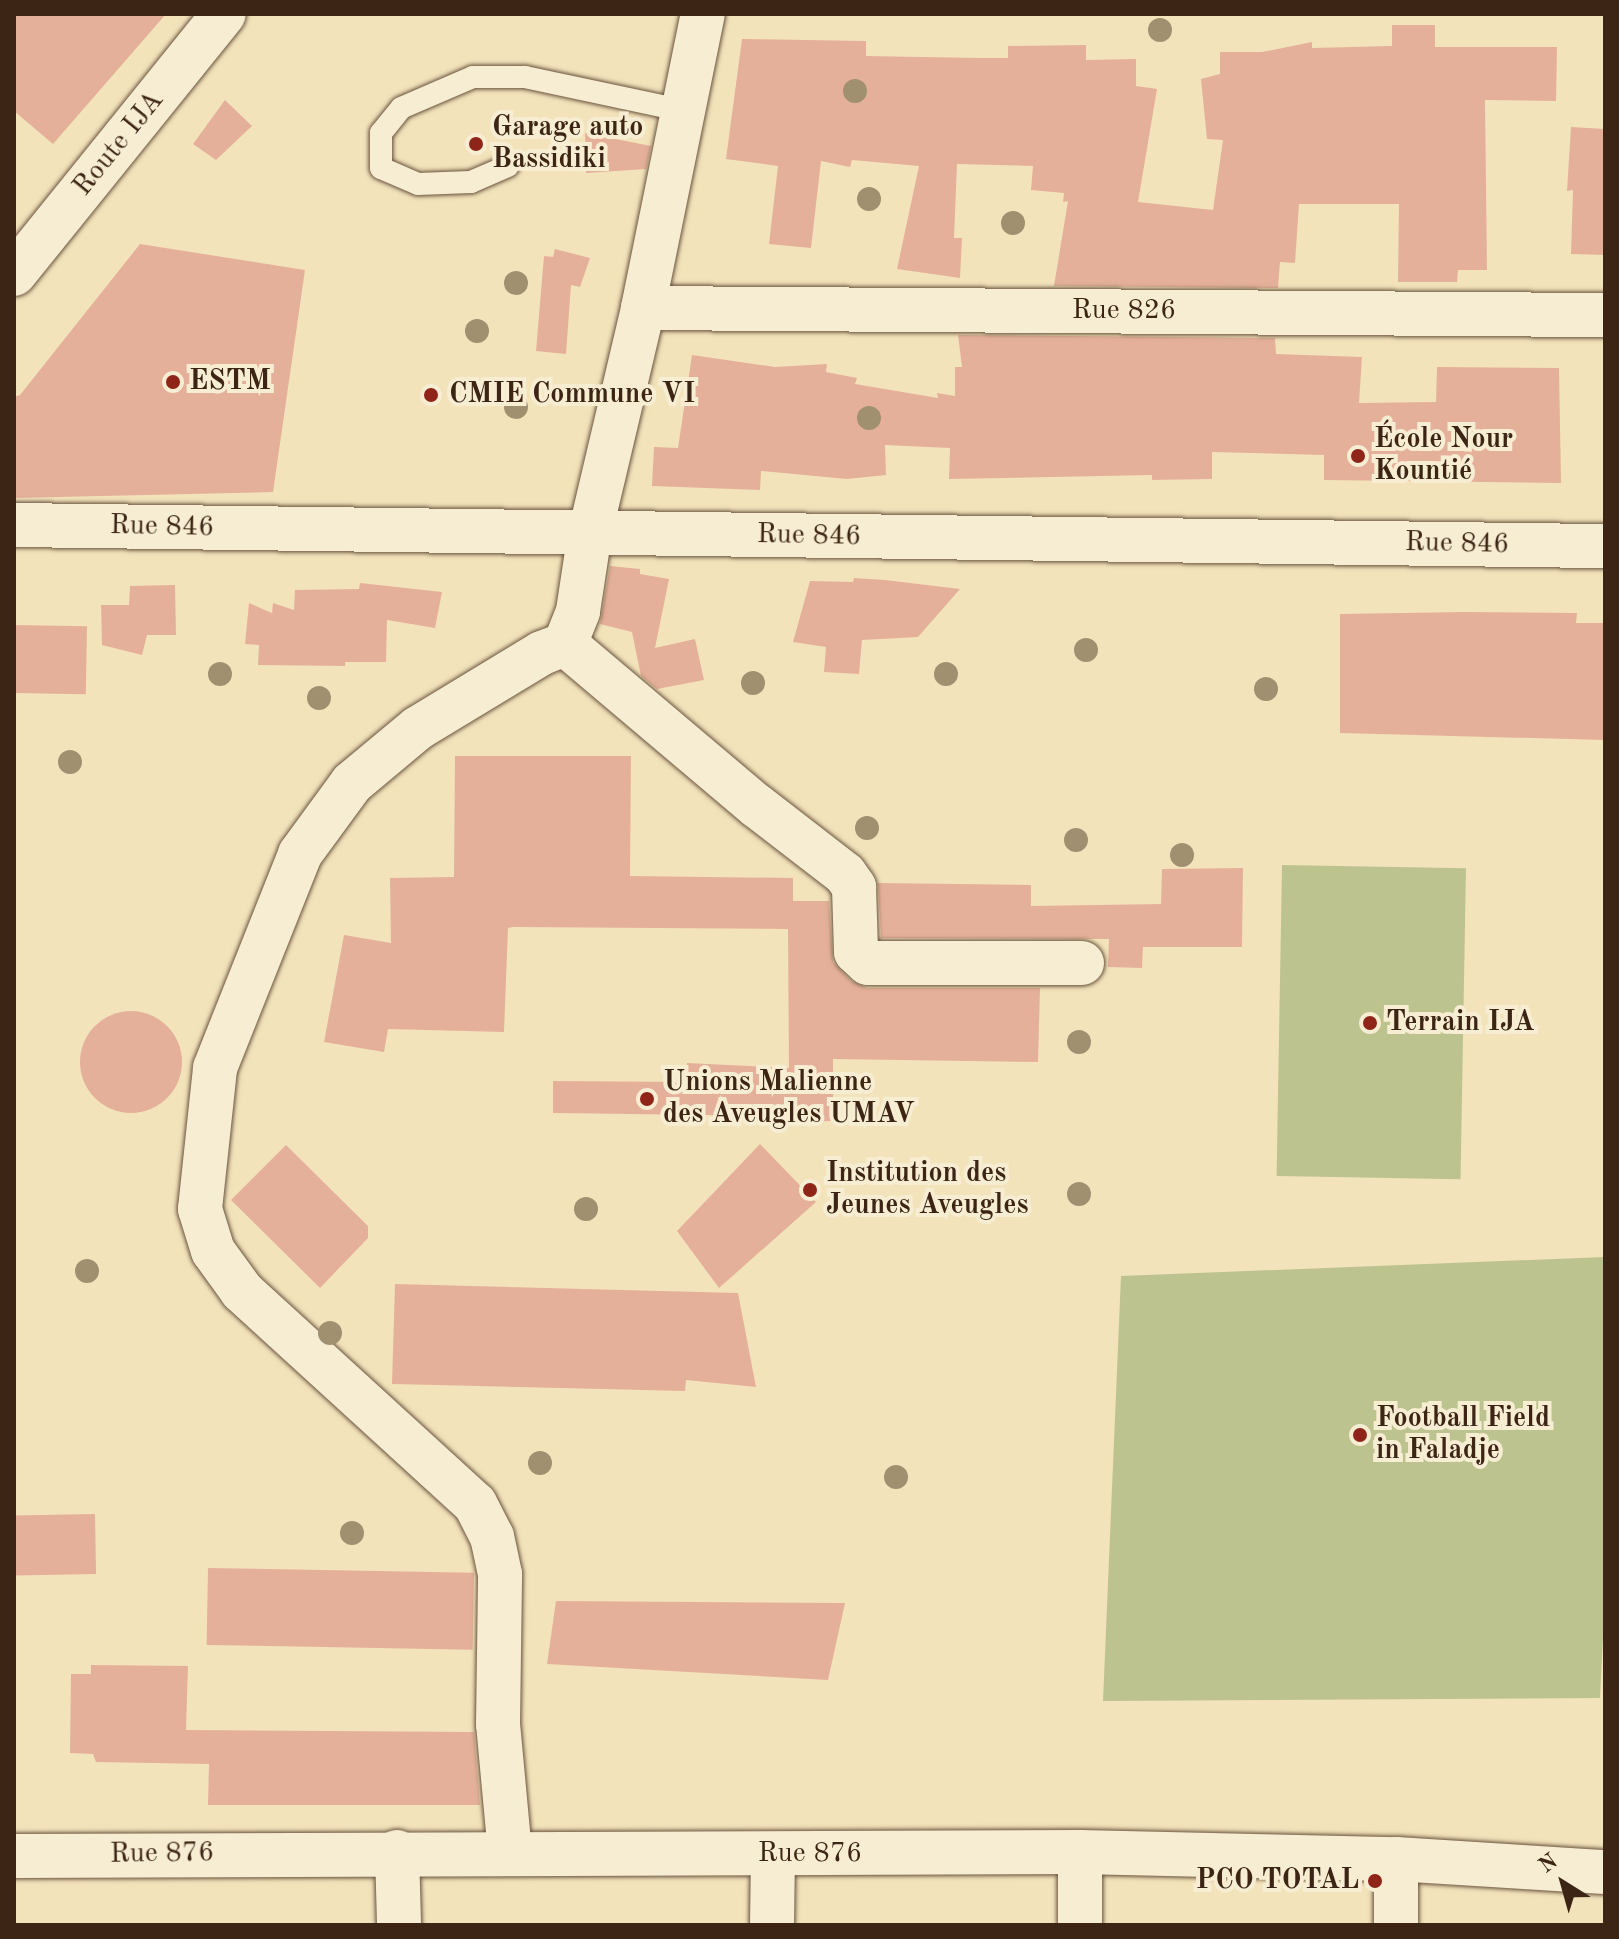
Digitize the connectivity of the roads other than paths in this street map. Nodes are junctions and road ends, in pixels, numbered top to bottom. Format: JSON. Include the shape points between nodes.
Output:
{"nodes":[{"id":1,"x":224,"y":14,"type":"edge"},
{"id":2,"x":703,"y":14,"type":"edge"},
{"id":3,"x":685,"y":111,"type":"junction"},
{"id":4,"x":508,"y":166,"type":"dead end"},
{"id":5,"x":14,"y":274,"type":"edge"},
{"id":6,"x":643,"y":308,"type":"junction"},
{"id":7,"x":1605,"y":315,"type":"edge"},
{"id":8,"x":14,"y":525,"type":"edge"},
{"id":9,"x":590,"y":533,"type":"junction"},
{"id":10,"x":1605,"y":546,"type":"edge"},
{"id":11,"x":565,"y":644,"type":"junction"},
{"id":12,"x":1082,"y":963,"type":"dead end"},
{"id":13,"x":397,"y":1852,"type":"junction"},
{"id":14,"x":1080,"y":1852,"type":"junction"},
{"id":15,"x":510,"y":1853,"type":"junction"},
{"id":16,"x":773,"y":1855,"type":"junction"},
{"id":17,"x":14,"y":1856,"type":"edge"},
{"id":18,"x":1396,"y":1859,"type":"junction"},
{"id":19,"x":1605,"y":1872,"type":"edge"},
{"id":20,"x":399,"y":1925,"type":"edge"},
{"id":21,"x":772,"y":1925,"type":"edge"},
{"id":22,"x":1080,"y":1925,"type":"edge"},
{"id":23,"x":1396,"y":1925,"type":"edge"}],
"edges":[{"from":1,"to":5,"type":"street","name":"Route IJA"},
{"from":2,"to":3,"type":"street"},
{"from":3,"to":4,"type":"lane","via":[[525,77],[473,77],[401,108],[381,133],[381,168],[418,184],[471,182]]},
{"from":3,"to":6,"type":"street"},
{"from":6,"to":7,"type":"street","name":"Rue 826"},
{"from":6,"to":9,"type":"street"},
{"from":8,"to":9,"type":"street","name":"Rue 846"},
{"from":9,"to":10,"type":"street","name":"Rue 846"},
{"from":9,"to":11,"type":"street","via":[[578,611]]},
{"from":11,"to":12,"type":"street","via":[[845,874],[854,887],[856,952],[868,963]]},
{"from":11,"to":15,"type":"street","via":[[418,728],[352,783],[300,854],[215,1068],[200,1209],[213,1251],[242,1291],[475,1504],[492,1537],[500,1574],[498,1724]]},
{"from":13,"to":15,"type":"street","name":"Rue 876"},
{"from":13,"to":17,"type":"street","name":"Rue 876"},
{"from":13,"to":20,"type":"street"},
{"from":14,"to":16,"type":"street","name":"Rue 876"},
{"from":14,"to":18,"type":"street","name":"Rue 876"},
{"from":14,"to":22,"type":"street"},
{"from":15,"to":16,"type":"street","name":"Rue 876"},
{"from":16,"to":21,"type":"street"},
{"from":18,"to":19,"type":"street","name":"Rue 876"},
{"from":18,"to":23,"type":"street"}]}
